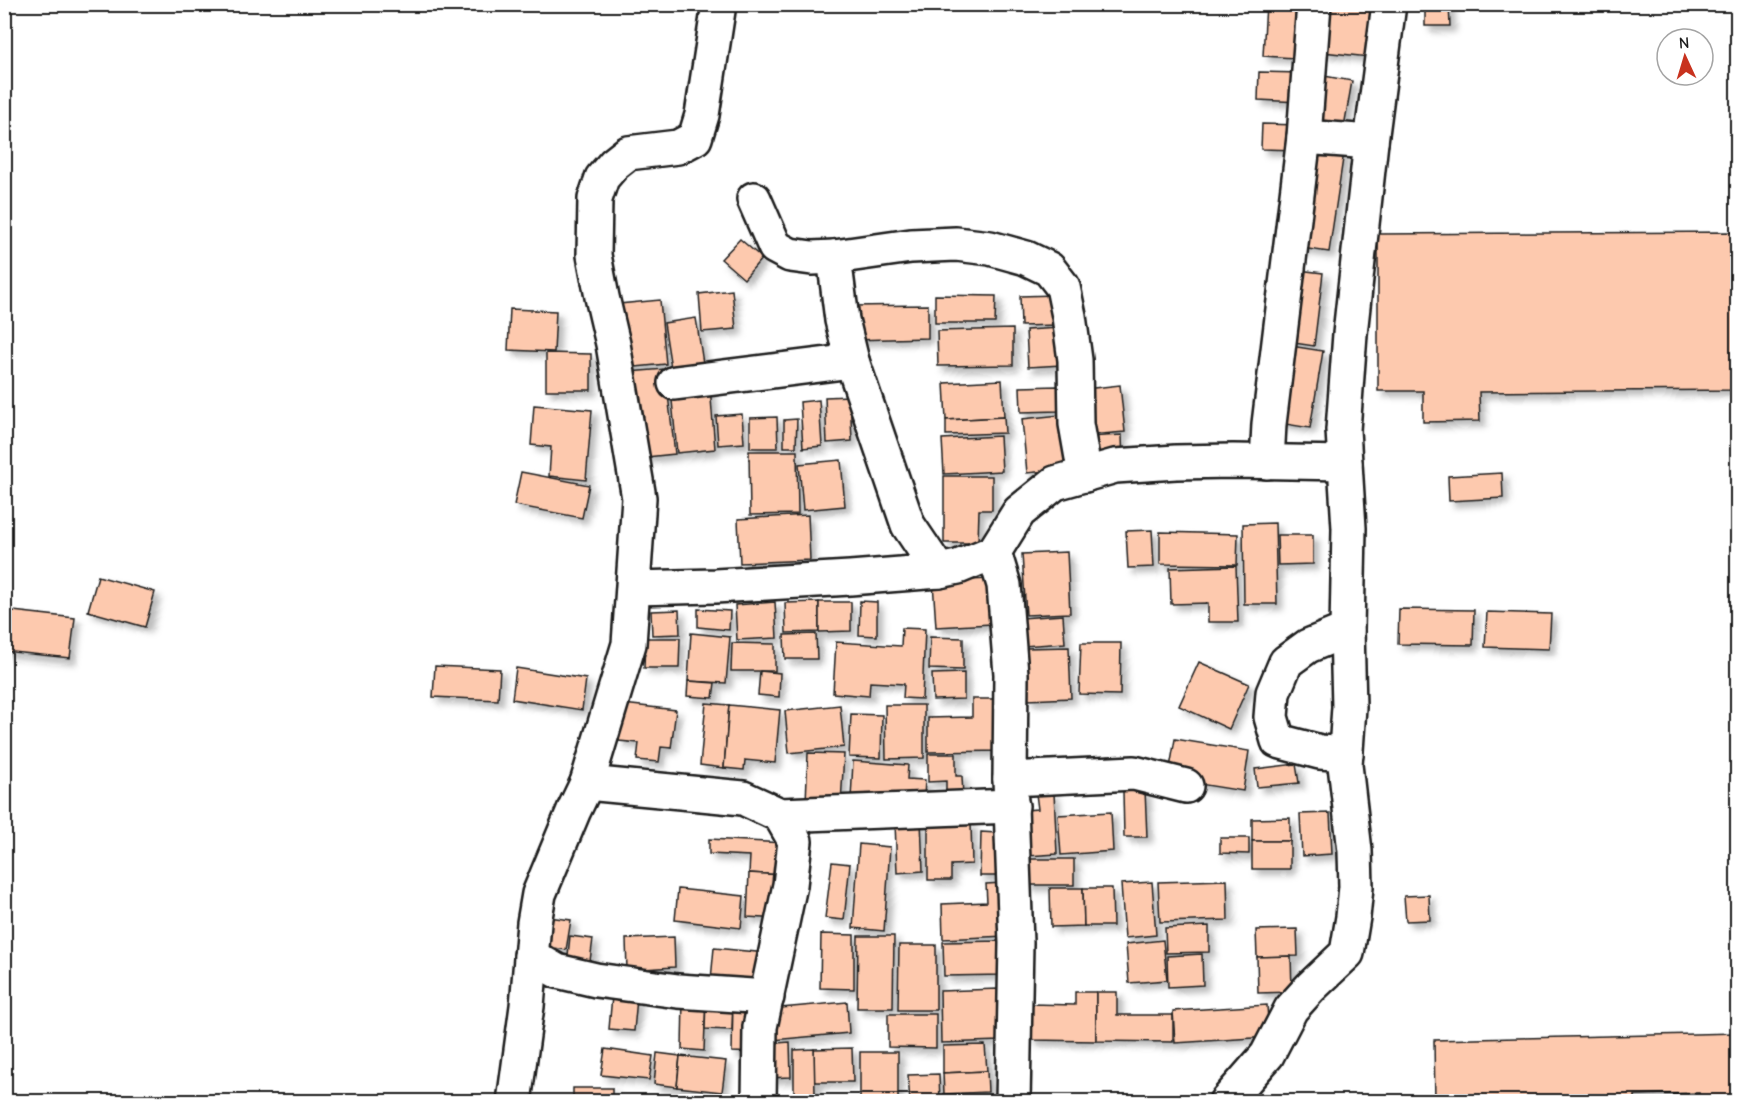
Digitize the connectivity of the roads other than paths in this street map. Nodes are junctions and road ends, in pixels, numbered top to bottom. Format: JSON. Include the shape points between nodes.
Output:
{"nodes":[{"id":1,"x":719,"y":4,"type":"edge"},
{"id":2,"x":1314,"y":4,"type":"edge"},
{"id":3,"x":1389,"y":4,"type":"edge"},
{"id":4,"x":1304,"y":137,"type":"junction"},
{"id":5,"x":1371,"y":141,"type":"junction"},
{"id":6,"x":754,"y":199,"type":"dead end"},
{"id":7,"x":834,"y":257,"type":"junction"},
{"id":8,"x":852,"y":361,"type":"junction"},
{"id":9,"x":675,"y":383,"type":"dead end"},
{"id":10,"x":1267,"y":462,"type":"junction"},
{"id":11,"x":1345,"y":463,"type":"junction"},
{"id":12,"x":1085,"y":475,"type":"junction"},
{"id":13,"x":994,"y":552,"type":"junction"},
{"id":14,"x":939,"y":571,"type":"junction"},
{"id":15,"x":634,"y":588,"type":"junction"},
{"id":16,"x":1347,"y":630,"type":"junction"},
{"id":17,"x":1346,"y":753,"type":"junction"},
{"id":18,"x":587,"y":783,"type":"junction"},
{"id":19,"x":1186,"y":786,"type":"dead end"},
{"id":20,"x":1011,"y":792,"type":"junction"},
{"id":21,"x":780,"y":815,"type":"junction"},
{"id":22,"x":531,"y":956,"type":"junction"},
{"id":23,"x":767,"y":997,"type":"junction"},
{"id":24,"x":514,"y":1101,"type":"edge"},
{"id":25,"x":759,"y":1101,"type":"edge"},
{"id":26,"x":1014,"y":1101,"type":"edge"},
{"id":27,"x":1226,"y":1101,"type":"edge"}],
"edges":[{"from":1,"to":15,"type":"street","via":[[695,138],[678,147],[628,153],[602,178],[595,199],[594,255],[639,498]]},
{"from":2,"to":4,"type":"street"},
{"from":3,"to":5,"type":"street"},
{"from":4,"to":5,"type":"street"},
{"from":4,"to":10,"type":"street"},
{"from":5,"to":11,"type":"street","via":[[1342,430]]},
{"from":6,"to":7,"type":"street","via":[[775,247],[790,255]]},
{"from":7,"to":8,"type":"street"},
{"from":7,"to":12,"type":"street","via":[[956,244],[990,248],[1049,269],[1063,287],[1069,316],[1075,360],[1076,424]]},
{"from":8,"to":9,"type":"street"},
{"from":8,"to":14,"type":"street","via":[[908,525]]},
{"from":10,"to":11,"type":"street"},
{"from":10,"to":12,"type":"street","via":[[1115,466]]},
{"from":11,"to":16,"type":"street","via":[[1349,528]]},
{"from":12,"to":13,"type":"street","via":[[1055,483],[1019,512]]},
{"from":13,"to":14,"type":"street"},
{"from":13,"to":20,"type":"street","via":[[1004,585],[1010,663]]},
{"from":14,"to":15,"type":"street"},
{"from":15,"to":18,"type":"street","via":[[629,644]]},
{"from":16,"to":17,"type":"street"},
{"from":16,"to":17,"type":"street","via":[[1308,646],[1286,662],[1273,693],[1271,717],[1278,741],[1320,752]]},
{"from":17,"to":27,"type":"street","via":[[1356,878],[1347,952],[1291,1009],[1267,1055]]},
{"from":18,"to":21,"type":"street","via":[[743,798]]},
{"from":18,"to":22,"type":"street","via":[[539,894]]},
{"from":19,"to":20,"type":"street","via":[[1134,773]]},
{"from":20,"to":21,"type":"street"},
{"from":20,"to":26,"type":"street","via":[[1016,964]]},
{"from":21,"to":23,"type":"street","via":[[795,841]]},
{"from":22,"to":23,"type":"street","via":[[557,971],[596,980]]},
{"from":22,"to":24,"type":"street"},
{"from":23,"to":25,"type":"street","via":[[760,1027]]}]}
